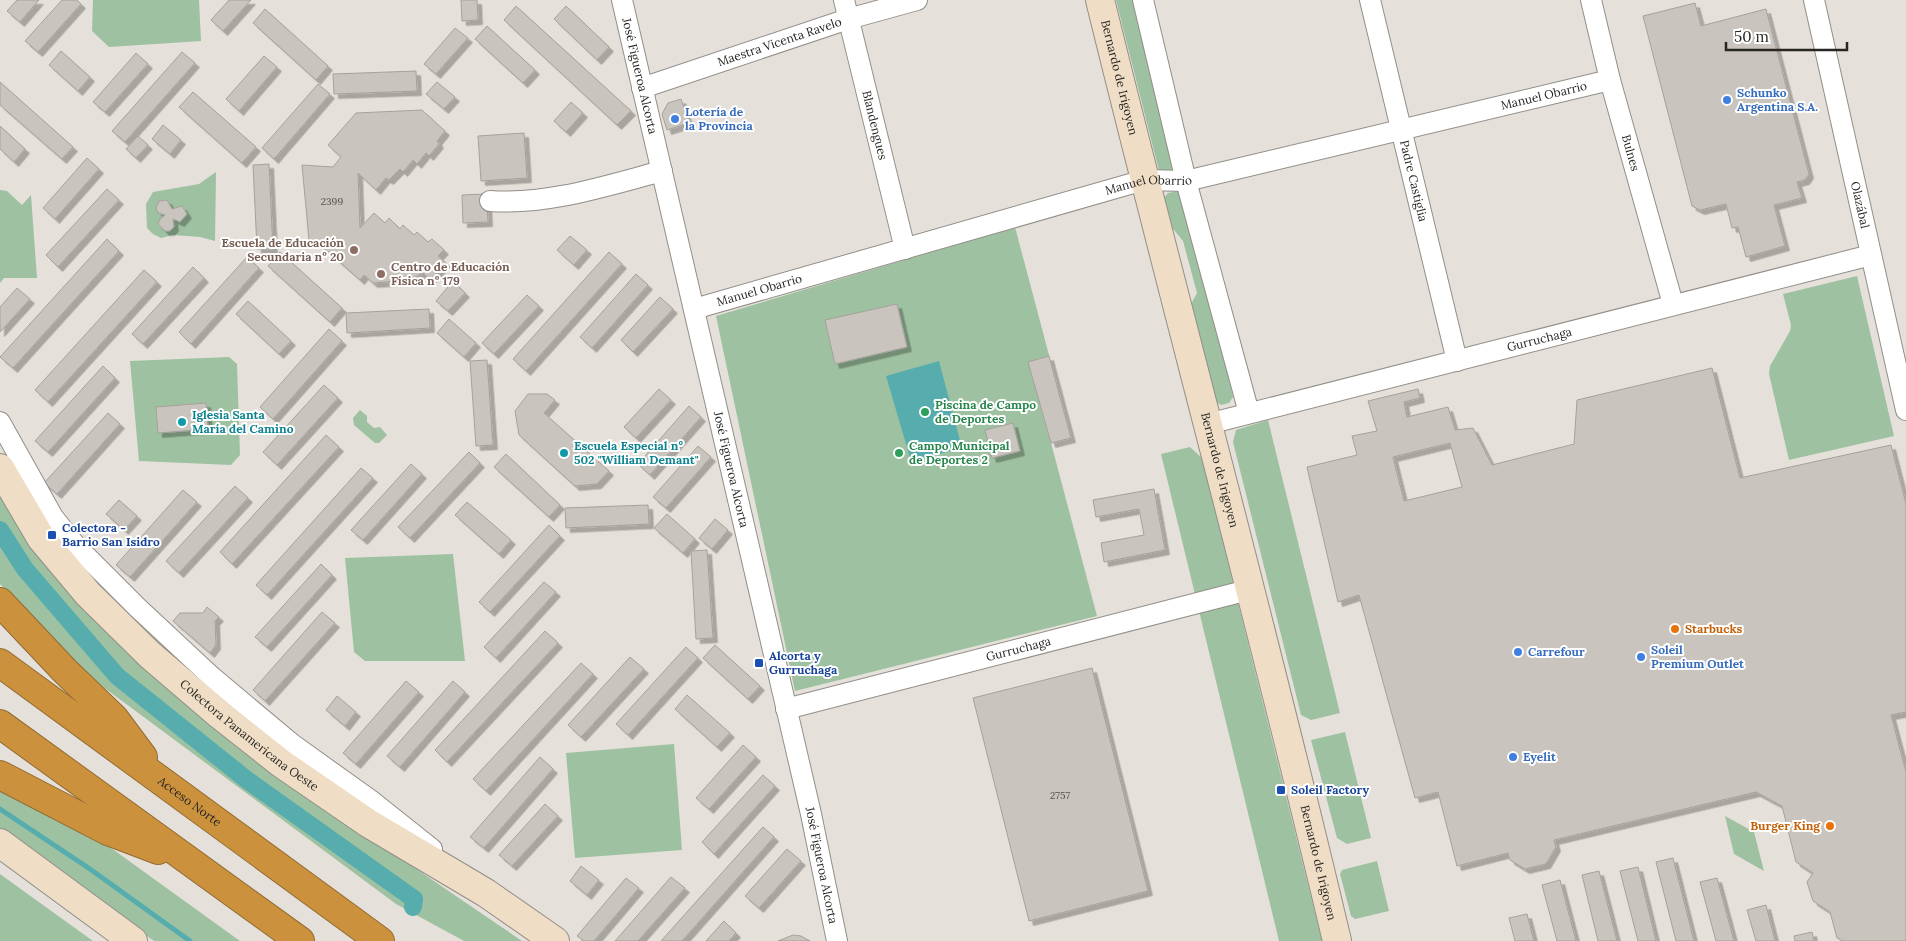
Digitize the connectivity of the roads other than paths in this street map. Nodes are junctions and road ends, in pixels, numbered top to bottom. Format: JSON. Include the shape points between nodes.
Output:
{"nodes":[{"id":1,"x":622,"y":0,"type":"edge"},
{"id":2,"x":917,"y":0,"type":"edge"},
{"id":3,"x":1100,"y":0,"type":"edge"},
{"id":4,"x":1143,"y":0,"type":"edge"},
{"id":5,"x":1370,"y":0,"type":"edge"},
{"id":6,"x":1592,"y":0,"type":"edge"},
{"id":7,"x":1814,"y":0,"type":"edge"},
{"id":8,"x":846,"y":10,"type":"edge"},
{"id":9,"x":1610,"y":80,"type":"junction"},
{"id":10,"x":642,"y":88,"type":"junction"},
{"id":11,"x":1400,"y":128,"type":"junction"},
{"id":12,"x":662,"y":171,"type":"junction"},
{"id":13,"x":1144,"y":180,"type":"junction"},
{"id":14,"x":1186,"y":181,"type":"junction"},
{"id":15,"x":490,"y":201,"type":"dead end"},
{"id":16,"x":905,"y":249,"type":"junction"},
{"id":17,"x":1871,"y":255,"type":"junction"},
{"id":18,"x":1673,"y":304,"type":"junction"},
{"id":19,"x":694,"y":309,"type":"junction"},
{"id":20,"x":1457,"y":361,"type":"junction"},
{"id":21,"x":1906,"y":410,"type":"edge"},
{"id":22,"x":1249,"y":413,"type":"junction"},
{"id":23,"x":0,"y":422,"type":"edge"},
{"id":24,"x":1208,"y":424,"type":"junction"},
{"id":25,"x":0,"y":468,"type":"edge"},
{"id":26,"x":1252,"y":589,"type":"junction"},
{"id":27,"x":0,"y":602,"type":"edge"},
{"id":28,"x":0,"y":663,"type":"edge"},
{"id":29,"x":786,"y":709,"type":"junction"},
{"id":30,"x":0,"y":724,"type":"edge"},
{"id":31,"x":0,"y":775,"type":"edge"},
{"id":32,"x":157,"y":776,"type":"junction"},
{"id":33,"x":0,"y":844,"type":"edge"},
{"id":34,"x":194,"y":864,"type":"junction"},
{"id":35,"x":486,"y":893,"type":"junction"},
{"id":36,"x":240,"y":896,"type":"junction"},
{"id":37,"x":133,"y":941,"type":"edge"},
{"id":38,"x":278,"y":941,"type":"edge"},
{"id":39,"x":300,"y":941,"type":"edge"},
{"id":40,"x":380,"y":941,"type":"edge"},
{"id":41,"x":555,"y":941,"type":"edge"},
{"id":42,"x":837,"y":941,"type":"edge"},
{"id":43,"x":1337,"y":941,"type":"edge"}],
"edges":[{"from":1,"to":10,"type":"street","name":"José Figueroa Alcorta"},
{"from":2,"to":8,"type":"street","name":"Maestra Vicenta Ravelo"},
{"from":3,"to":13,"type":"street","name":"Bernardo de Irigoyen"},
{"from":4,"to":14,"type":"street"},
{"from":5,"to":11,"type":"street","name":"Padre Castiglia"},
{"from":6,"to":9,"type":"street","name":"Bulnes"},
{"from":7,"to":17,"type":"street","name":"Olazábal"},
{"from":8,"to":10,"type":"street","name":"Maestra Vicenta Ravelo"},
{"from":8,"to":16,"type":"street","name":"Blandengues"},
{"from":9,"to":11,"type":"street","name":"Manuel Obarrio"},
{"from":9,"to":18,"type":"street","name":"Bulnes"},
{"from":10,"to":12,"type":"street","name":"José Figueroa Alcorta"},
{"from":11,"to":14,"type":"street","name":"Manuel Obarrio"},
{"from":11,"to":20,"type":"street","name":"Padre Castiglia"},
{"from":12,"to":15,"type":"street","via":[[571,195],[516,203]]},
{"from":12,"to":19,"type":"street","name":"José Figueroa Alcorta"},
{"from":13,"to":14,"type":"street","name":"Manuel Obarrio"},
{"from":13,"to":16,"type":"street","name":"Manuel Obarrio"},
{"from":13,"to":24,"type":"street","name":"Bernardo de Irigoyen"},
{"from":14,"to":22,"type":"street"},
{"from":16,"to":19,"type":"street","name":"Manuel Obarrio"},
{"from":17,"to":18,"type":"street","name":"Gurruchaga"},
{"from":17,"to":21,"type":"street","name":"Olazábal"},
{"from":18,"to":20,"type":"street","name":"Gurruchaga"},
{"from":19,"to":29,"type":"street","name":"José Figueroa Alcorta"},
{"from":20,"to":22,"type":"street","name":"Gurruchaga"},
{"from":22,"to":24,"type":"street","name":"Gurruchaga"},
{"from":23,"to":35,"type":"street","via":[[52,516],[76,546],[138,608],[212,677],[292,744],[373,802]]},
{"from":24,"to":26,"type":"street","name":"Bernardo de Irigoyen"},
{"from":25,"to":35,"type":"street","name":"Colectora Panamericana Oeste","via":[[50,548],[88,594],[150,655],[282,764],[368,823]]},
{"from":26,"to":29,"type":"street","name":"Gurruchaga"},
{"from":26,"to":43,"type":"street","name":"Bernardo de Irigoyen"},
{"from":27,"to":32,"type":"highway","via":[[114,718]]},
{"from":28,"to":32,"type":"highway","name":"Acceso Norte"},
{"from":29,"to":42,"type":"street","name":"José Figueroa Alcorta"},
{"from":30,"to":34,"type":"highway"},
{"from":31,"to":34,"type":"highway","via":[[108,831]]},
{"from":32,"to":40,"type":"highway","name":"Acceso Norte"},
{"from":33,"to":37,"type":"street"},
{"from":34,"to":36,"type":"highway"},
{"from":35,"to":41,"type":"street","name":"Colectora Panamericana Oeste"},
{"from":36,"to":38,"type":"highway"},
{"from":36,"to":39,"type":"highway"}]}
